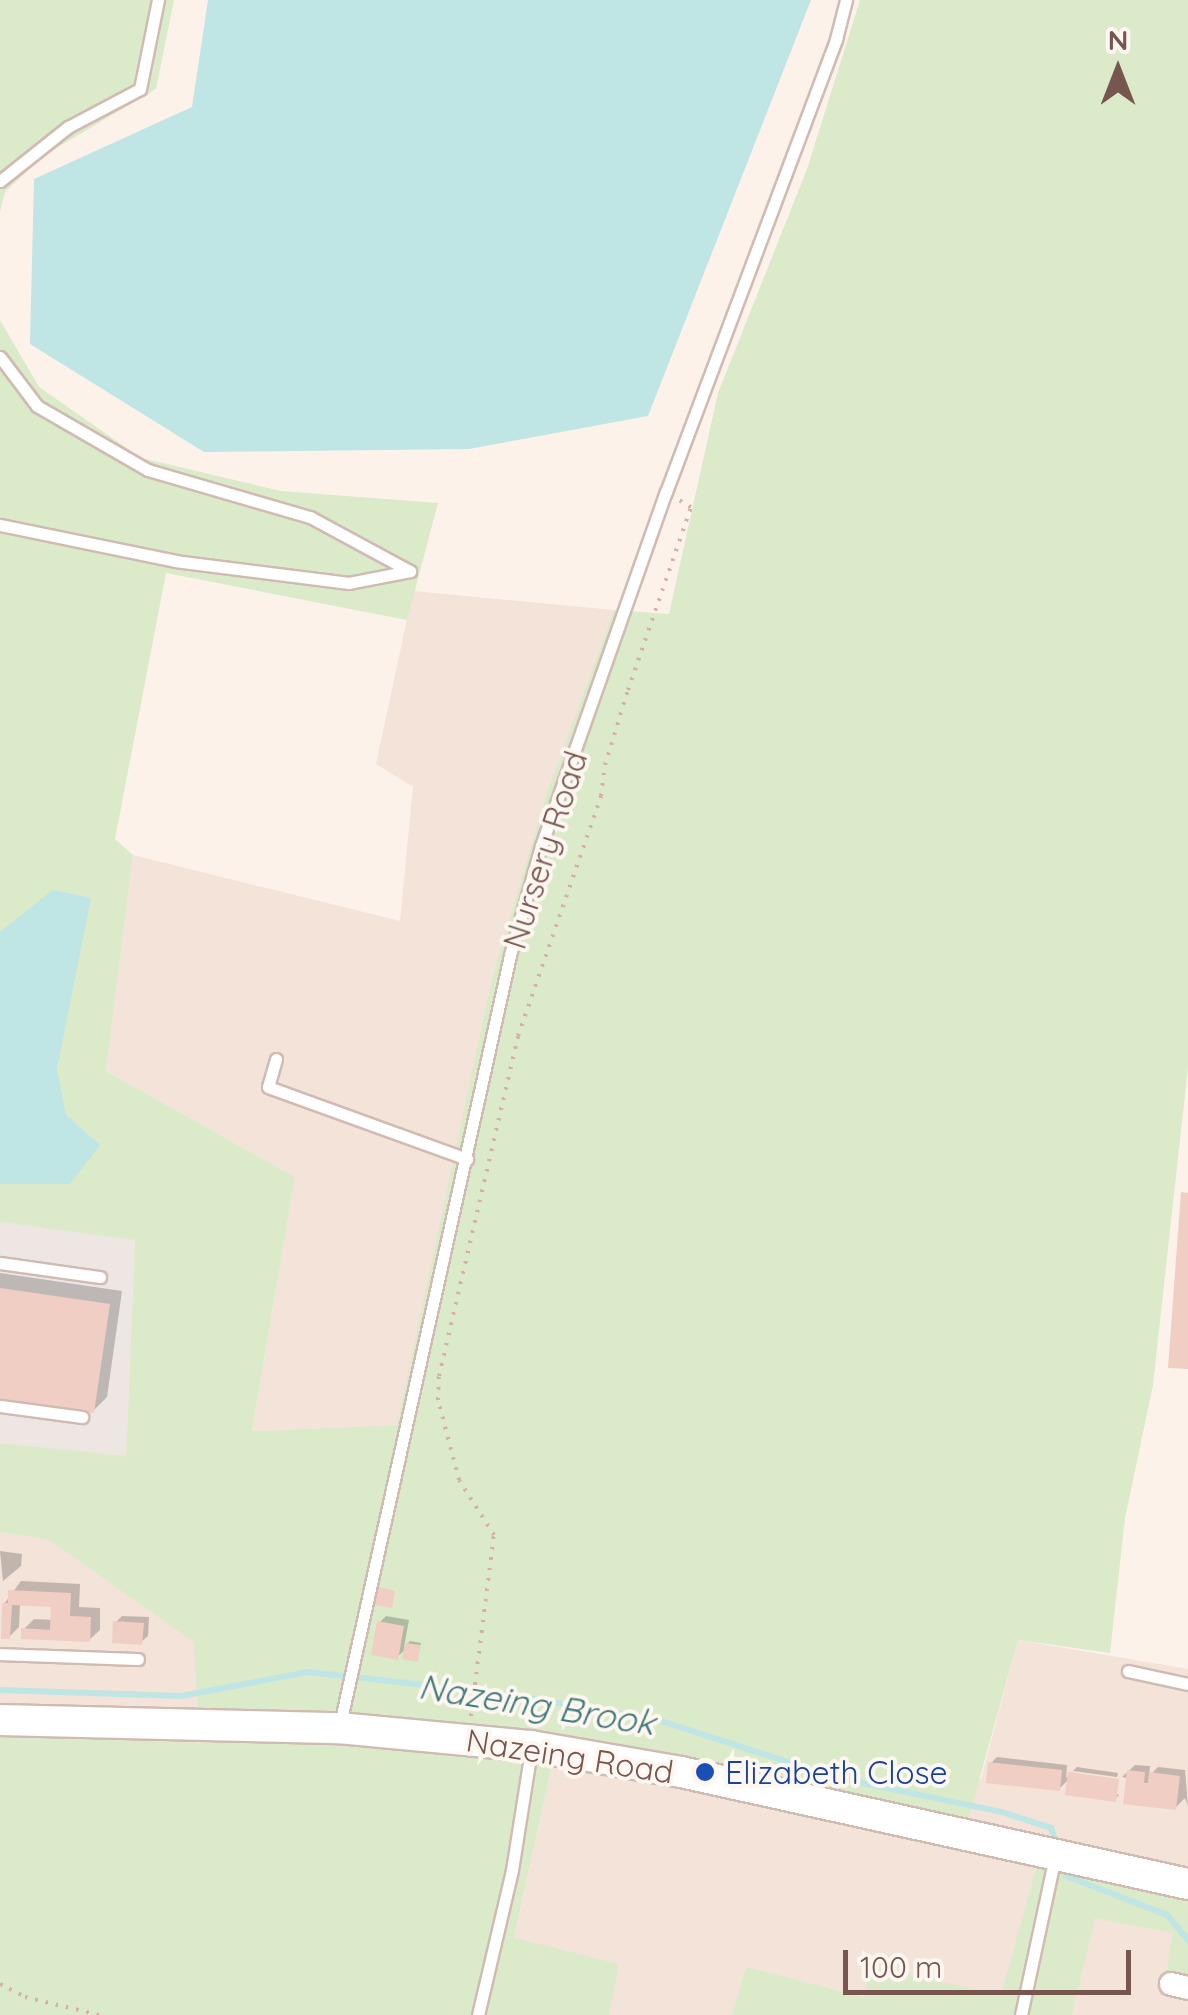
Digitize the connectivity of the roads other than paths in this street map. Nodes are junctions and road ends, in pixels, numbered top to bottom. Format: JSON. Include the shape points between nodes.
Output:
{"nodes":[{"id":1,"x":158,"y":0,"type":"edge"},
{"id":2,"x":846,"y":0,"type":"edge"},
{"id":3,"x":0,"y":181,"type":"edge"},
{"id":4,"x":0,"y":356,"type":"edge"},
{"id":5,"x":0,"y":525,"type":"edge"},
{"id":6,"x":276,"y":1058,"type":"dead end"},
{"id":7,"x":468,"y":1160,"type":"junction"},
{"id":8,"x":0,"y":1263,"type":"edge"},
{"id":9,"x":100,"y":1277,"type":"dead end"},
{"id":10,"x":0,"y":1406,"type":"edge"},
{"id":11,"x":82,"y":1417,"type":"dead end"},
{"id":12,"x":0,"y":1654,"type":"edge"},
{"id":13,"x":138,"y":1659,"type":"dead end"},
{"id":14,"x":1128,"y":1671,"type":"dead end"},
{"id":15,"x":1188,"y":1684,"type":"edge"},
{"id":16,"x":0,"y":1720,"type":"edge"},
{"id":17,"x":340,"y":1728,"type":"junction"},
{"id":18,"x":531,"y":1746,"type":"junction"},
{"id":19,"x":1055,"y":1856,"type":"junction"},
{"id":20,"x":1188,"y":1884,"type":"edge"},
{"id":21,"x":478,"y":2015,"type":"edge"},
{"id":22,"x":1021,"y":2015,"type":"edge"}],
"edges":[{"from":1,"to":3,"type":"lane","via":[[140,89],[68,127]]},
{"from":2,"to":7,"type":"lane","name":"Nursery Road","via":[[541,846],[510,955]]},
{"from":4,"to":5,"type":"lane","via":[[37,406],[148,470],[310,516],[410,571],[350,583],[176,561]]},
{"from":6,"to":7,"type":"lane","via":[[268,1086]]},
{"from":7,"to":17,"type":"lane","name":"Nursery Road"},
{"from":8,"to":9,"type":"lane"},
{"from":10,"to":11,"type":"lane"},
{"from":12,"to":13,"type":"lane"},
{"from":14,"to":15,"type":"lane"},
{"from":16,"to":17,"type":"main road","name":"Nazeing Road"},
{"from":17,"to":18,"type":"main road","name":"Nazeing Road"},
{"from":18,"to":19,"type":"main road","name":"Nazeing Road","via":[[681,1772]]},
{"from":18,"to":21,"type":"lane","via":[[512,1870]]},
{"from":19,"to":20,"type":"main road","name":"Nazeing Road"},
{"from":19,"to":22,"type":"lane"}]}
